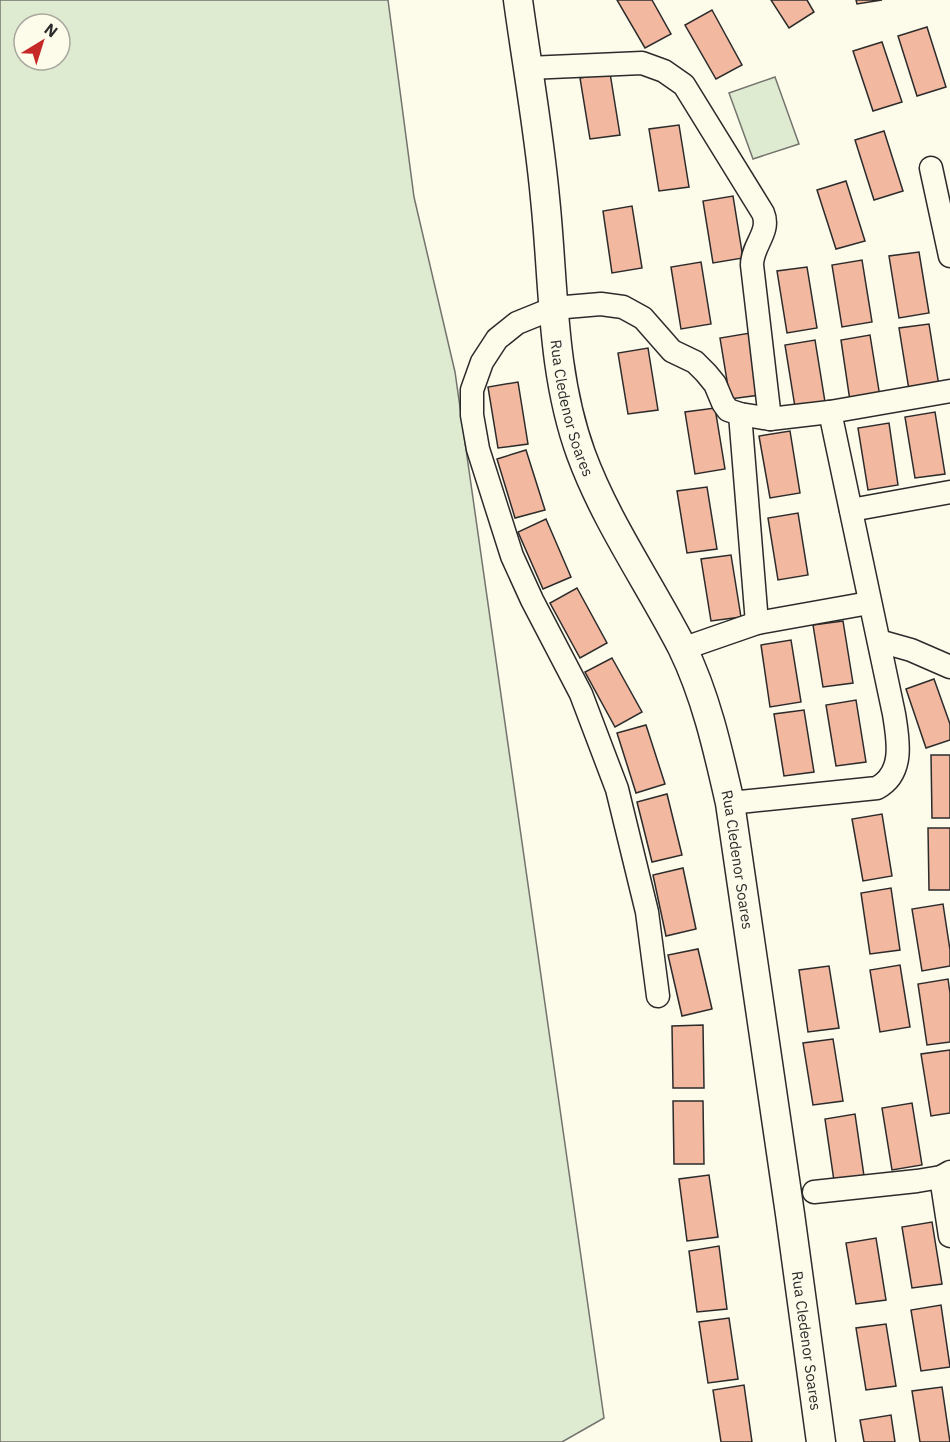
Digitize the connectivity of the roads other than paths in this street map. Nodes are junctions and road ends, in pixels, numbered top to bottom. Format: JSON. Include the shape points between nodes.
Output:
{"nodes":[{"id":1,"x":518,"y":0,"type":"edge"},
{"id":2,"x":528,"y":68,"type":"junction"},
{"id":3,"x":931,"y":168,"type":"dead end"},
{"id":4,"x":950,"y":256,"type":"edge"},
{"id":5,"x":554,"y":308,"type":"junction"},
{"id":6,"x":950,"y":391,"type":"edge"},
{"id":7,"x":830,"y":412,"type":"junction"},
{"id":8,"x":740,"y":414,"type":"junction"},
{"id":9,"x":770,"y":418,"type":"junction"},
{"id":10,"x":950,"y":492,"type":"edge"},
{"id":11,"x":851,"y":510,"type":"junction"},
{"id":12,"x":869,"y":603,"type":"junction"},
{"id":13,"x":758,"y":623,"type":"junction"},
{"id":14,"x":879,"y":641,"type":"junction"},
{"id":15,"x":682,"y":649,"type":"junction"},
{"id":16,"x":950,"y":668,"type":"edge"},
{"id":17,"x":730,"y":803,"type":"junction"},
{"id":18,"x":658,"y":996,"type":"dead end"},
{"id":19,"x":946,"y":1174,"type":"edge"},
{"id":20,"x":814,"y":1192,"type":"dead end"},
{"id":21,"x":950,"y":1236,"type":"edge"},
{"id":22,"x":821,"y":1442,"type":"edge"}],
"edges":[{"from":1,"to":2,"type":"street","name":"Rua Cledenor Soares"},
{"from":2,"to":5,"type":"street","name":"Rua Cledenor Soares","via":[[545,197]]},
{"from":2,"to":9,"type":"street","via":[[642,63],[664,71],[684,85],[767,221],[754,249],[752,265]]},
{"from":3,"to":4,"type":"street"},
{"from":5,"to":8,"type":"street","via":[[601,304],[633,312],[672,351],[695,362],[715,384],[728,410]]},
{"from":5,"to":15,"type":"street","name":"Rua Cledenor Soares","via":[[558,360],[581,453],[601,500]]},
{"from":5,"to":18,"type":"street","via":[[517,323],[497,339],[482,362],[472,390],[472,415],[478,449],[512,556],[581,694],[617,789],[646,912]]},
{"from":6,"to":7,"type":"street"},
{"from":7,"to":9,"type":"street"},
{"from":7,"to":11,"type":"street"},
{"from":8,"to":9,"type":"street"},
{"from":8,"to":13,"type":"street"},
{"from":10,"to":11,"type":"street"},
{"from":11,"to":12,"type":"street"},
{"from":12,"to":13,"type":"street"},
{"from":12,"to":14,"type":"street"},
{"from":13,"to":15,"type":"street"},
{"from":14,"to":16,"type":"street"},
{"from":14,"to":17,"type":"street","via":[[899,742],[898,757],[888,780],[877,788]]},
{"from":15,"to":17,"type":"street","name":"Rua Cledenor Soares","via":[[716,736]]},
{"from":17,"to":22,"type":"street","name":"Rua Cledenor Soares"},
{"from":19,"to":20,"type":"street"},
{"from":19,"to":21,"type":"street"}]}
